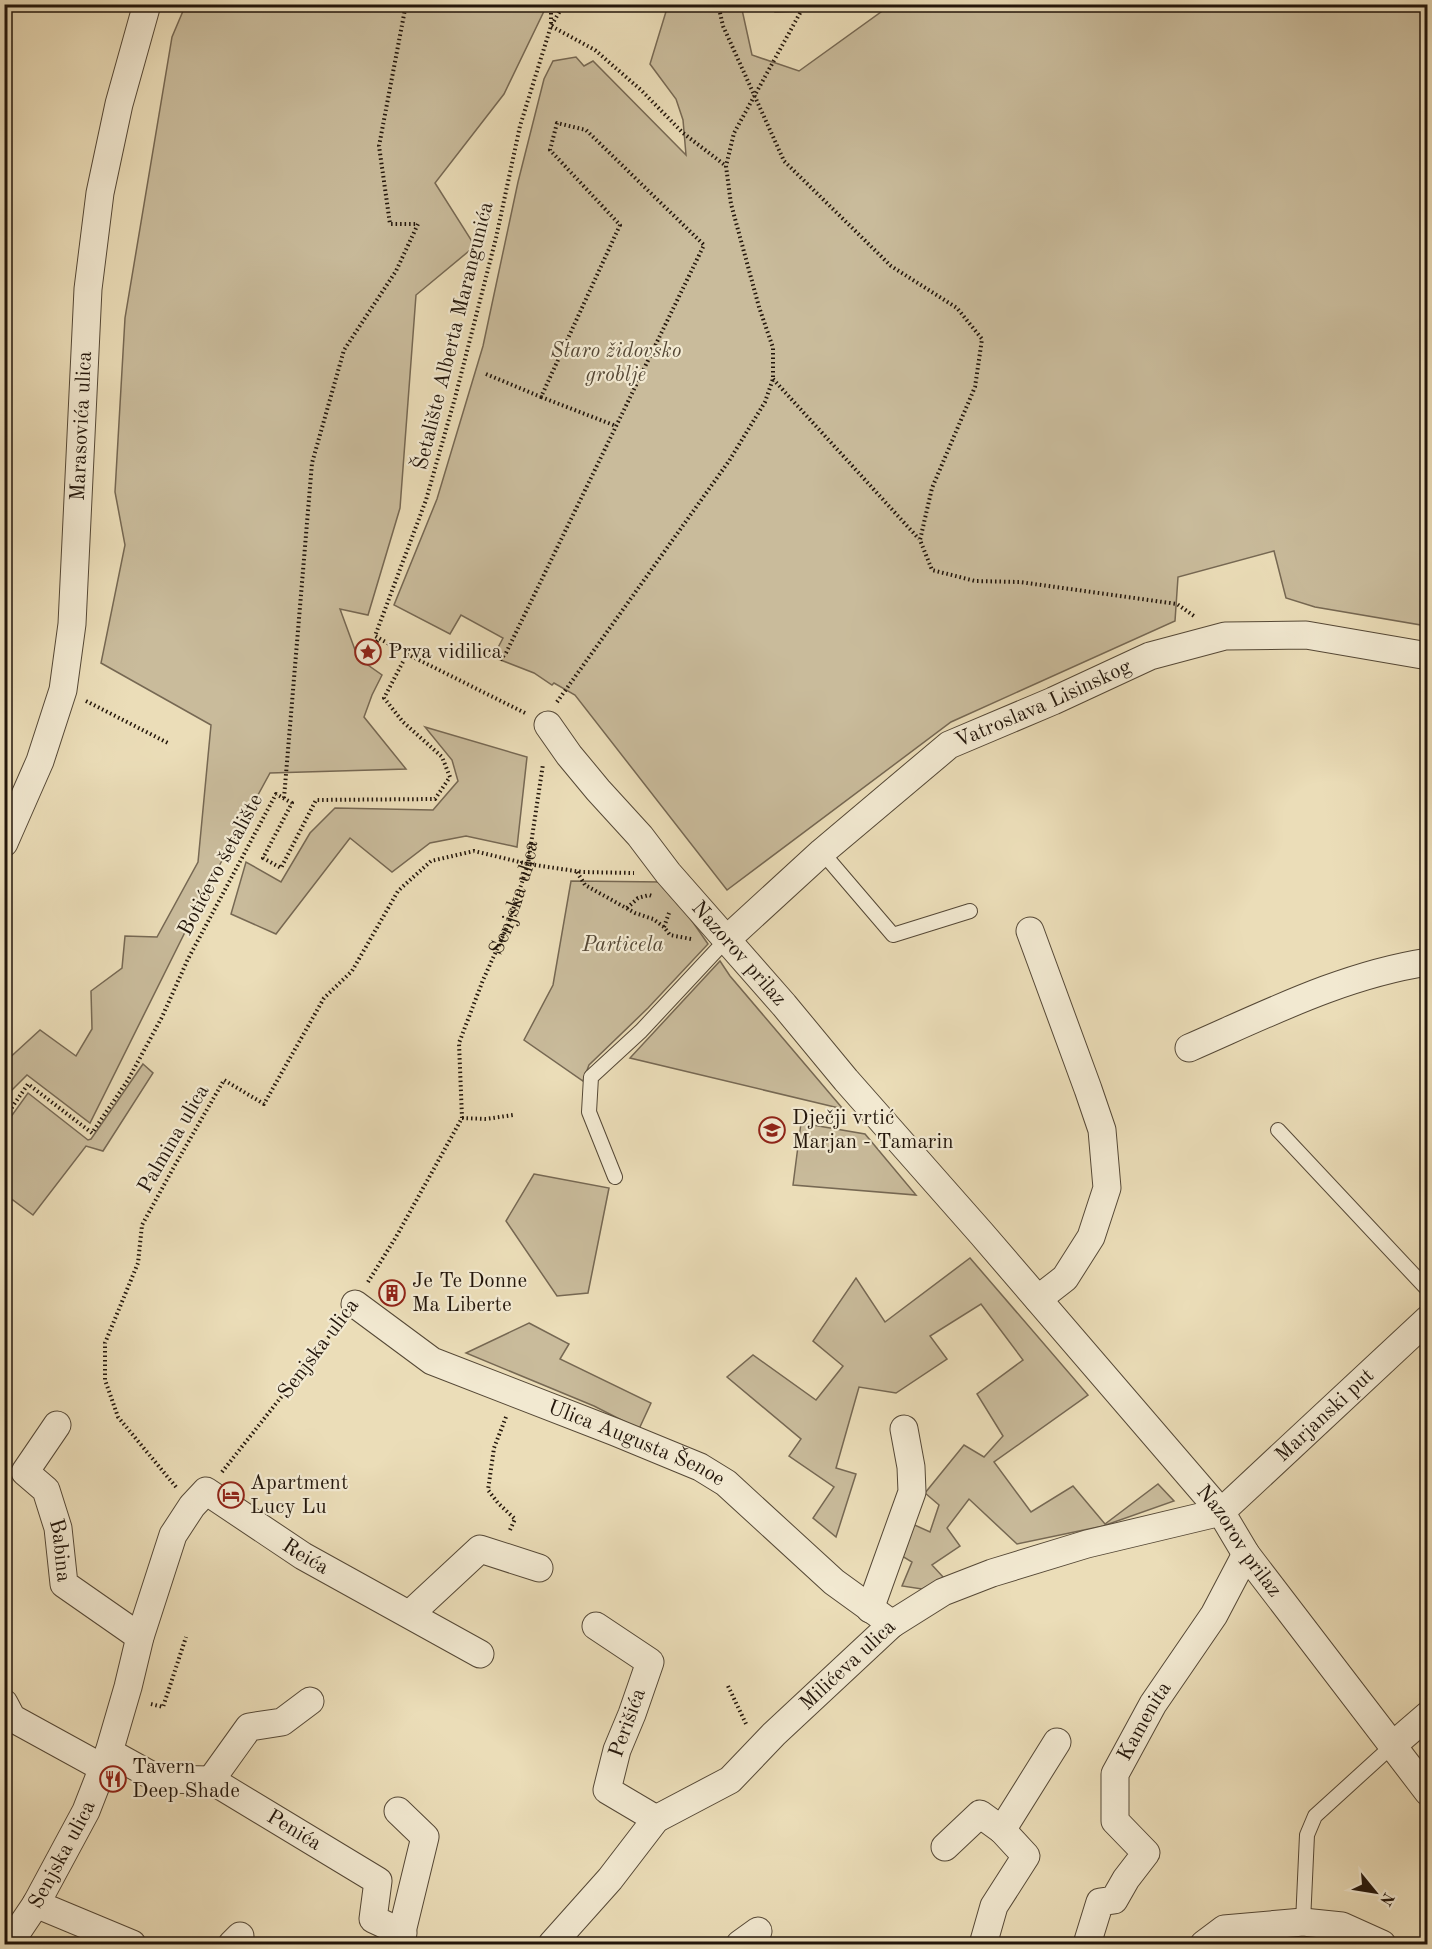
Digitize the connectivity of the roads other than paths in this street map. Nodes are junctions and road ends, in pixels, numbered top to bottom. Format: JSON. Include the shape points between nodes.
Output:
{"nodes":[{"id":1,"x":147,"y":4,"type":"edge"},
{"id":2,"x":1428,"y":656,"type":"edge"},
{"id":3,"x":548,"y":725,"type":"road end"},
{"id":4,"x":4,"y":843,"type":"edge"},
{"id":5,"x":822,"y":852,"type":"junction"},
{"id":6,"x":970,"y":911,"type":"dead end"},
{"id":7,"x":1030,"y":931,"type":"dead end"},
{"id":8,"x":723,"y":937,"type":"junction"},
{"id":9,"x":1428,"y":962,"type":"edge"},
{"id":10,"x":1189,"y":1048,"type":"dead end"},
{"id":11,"x":1278,"y":1130,"type":"dead end"},
{"id":12,"x":615,"y":1177,"type":"dead end"},
{"id":13,"x":1428,"y":1290,"type":"edge"},
{"id":14,"x":1038,"y":1299,"type":"junction"},
{"id":15,"x":355,"y":1304,"type":"road end"},
{"id":16,"x":1428,"y":1319,"type":"edge"},
{"id":17,"x":57,"y":1425,"type":"dead end"},
{"id":18,"x":904,"y":1428,"type":"dead end"},
{"id":19,"x":199,"y":1499,"type":"joint"},
{"id":20,"x":1221,"y":1512,"type":"junction"},
{"id":21,"x":1246,"y":1554,"type":"junction"},
{"id":22,"x":539,"y":1568,"type":"dead end"},
{"id":23,"x":410,"y":1614,"type":"junction"},
{"id":24,"x":881,"y":1617,"type":"junction"},
{"id":25,"x":596,"y":1626,"type":"dead end"},
{"id":26,"x":140,"y":1636,"type":"junction"},
{"id":27,"x":480,"y":1654,"type":"dead end"},
{"id":28,"x":310,"y":1701,"type":"dead end"},
{"id":29,"x":4,"y":1703,"type":"edge"},
{"id":30,"x":1428,"y":1715,"type":"edge"},
{"id":31,"x":1057,"y":1742,"type":"dead end"},
{"id":32,"x":1392,"y":1746,"type":"junction"},
{"id":33,"x":106,"y":1760,"type":"junction"},
{"id":34,"x":211,"y":1780,"type":"junction"},
{"id":35,"x":1428,"y":1792,"type":"edge"},
{"id":36,"x":398,"y":1811,"type":"dead end"},
{"id":37,"x":656,"y":1819,"type":"junction"},
{"id":38,"x":1002,"y":1830,"type":"junction"},
{"id":39,"x":945,"y":1847,"type":"dead end"},
{"id":40,"x":36,"y":1904,"type":"junction"},
{"id":41,"x":1304,"y":1922,"type":"junction"},
{"id":42,"x":1340,"y":1935,"type":"edge"},
{"id":43,"x":401,"y":1939,"type":"edge"},
{"id":44,"x":985,"y":1943,"type":"edge"},
{"id":45,"x":9,"y":1944,"type":"edge"},
{"id":46,"x":132,"y":1944,"type":"edge"},
{"id":47,"x":554,"y":1944,"type":"edge"},
{"id":48,"x":1087,"y":1944,"type":"edge"},
{"id":49,"x":1204,"y":1944,"type":"edge"},
{"id":50,"x":1382,"y":1944,"type":"edge"}],
"edges":[{"from":1,"to":4,"type":"street","name":"Marasovića ulica","via":[[119,104],[100,193],[88,289],[72,624],[63,690],[40,761]]},
{"from":2,"to":5,"type":"street","name":"Vatroslava Lisinskog","via":[[1306,635],[1225,636],[1150,656],[949,745]]},
{"from":3,"to":8,"type":"street","name":"Nazorov prilaz","via":[[597,790]]},
{"from":5,"to":6,"type":"lane","via":[[893,935]]},
{"from":5,"to":8,"type":"street","name":"Vatroslava Lisinskog"},
{"from":7,"to":14,"type":"street","via":[[1102,1130],[1107,1188],[1091,1237],[1065,1278]]},
{"from":8,"to":12,"type":"lane","via":[[641,1031],[591,1077],[589,1112]]},
{"from":8,"to":14,"type":"street","name":"Nazorov prilaz"},
{"from":9,"to":10,"type":"street","via":[[1350,980]]},
{"from":11,"to":13,"type":"lane"},
{"from":14,"to":20,"type":"street","name":"Nazorov prilaz"},
{"from":15,"to":24,"type":"street","name":"Ulica Augusta Šenoe","via":[[432,1361],[615,1432],[726,1482],[826,1575]]},
{"from":16,"to":20,"type":"street","name":"Marjanski put"},
{"from":17,"to":26,"type":"street","name":"Babina","via":[[25,1472],[46,1490],[58,1528],[64,1584]]},
{"from":18,"to":24,"type":"street","via":[[912,1492]]},
{"from":19,"to":23,"type":"street","name":"Reića"},
{"from":19,"to":26,"type":"street","name":"Senjska ulica","via":[[173,1535]]},
{"from":20,"to":21,"type":"street","name":"Nazorov prilaz"},
{"from":20,"to":24,"type":"street","name":"Milićeva ulica","via":[[1087,1544],[992,1573]]},
{"from":21,"to":32,"type":"street","name":"Nazorov prilaz"},
{"from":21,"to":48,"type":"street","name":"Kamenita","via":[[1214,1615],[1153,1704],[1115,1774],[1115,1821],[1146,1853],[1114,1900],[1100,1902]]},
{"from":22,"to":23,"type":"street","via":[[480,1549]]},
{"from":23,"to":27,"type":"street","name":"Reića"},
{"from":24,"to":37,"type":"street","name":"Milićeva ulica","via":[[730,1780]]},
{"from":25,"to":37,"type":"street","name":"Perišića","via":[[650,1662],[617,1750],[607,1790]]},
{"from":26,"to":33,"type":"street","name":"Senjska ulica"},
{"from":28,"to":34,"type":"street","via":[[282,1722],[249,1727]]},
{"from":29,"to":33,"type":"street","via":[[12,1718]]},
{"from":30,"to":32,"type":"street"},
{"from":31,"to":38,"type":"street"},
{"from":32,"to":35,"type":"street","name":"Nazorov prilaz"},
{"from":32,"to":41,"type":"lane","via":[[1315,1816],[1307,1835]]},
{"from":33,"to":34,"type":"street","via":[[158,1779]]},
{"from":33,"to":40,"type":"street","name":"Senjska ulica","via":[[86,1811]]},
{"from":34,"to":43,"type":"street","name":"Penića","via":[[378,1881],[374,1919]]},
{"from":36,"to":43,"type":"street","via":[[424,1837]]},
{"from":37,"to":47,"type":"street","name":"Milićeva ulica"},
{"from":38,"to":39,"type":"street","via":[[980,1814]]},
{"from":38,"to":44,"type":"street","via":[[1026,1856],[994,1906]]},
{"from":40,"to":45,"type":"street","name":"Senjska ulica"},
{"from":40,"to":46,"type":"street"},
{"from":41,"to":42,"type":"street"},
{"from":41,"to":49,"type":"street","via":[[1224,1929]]},
{"from":42,"to":50,"type":"street"}]}
